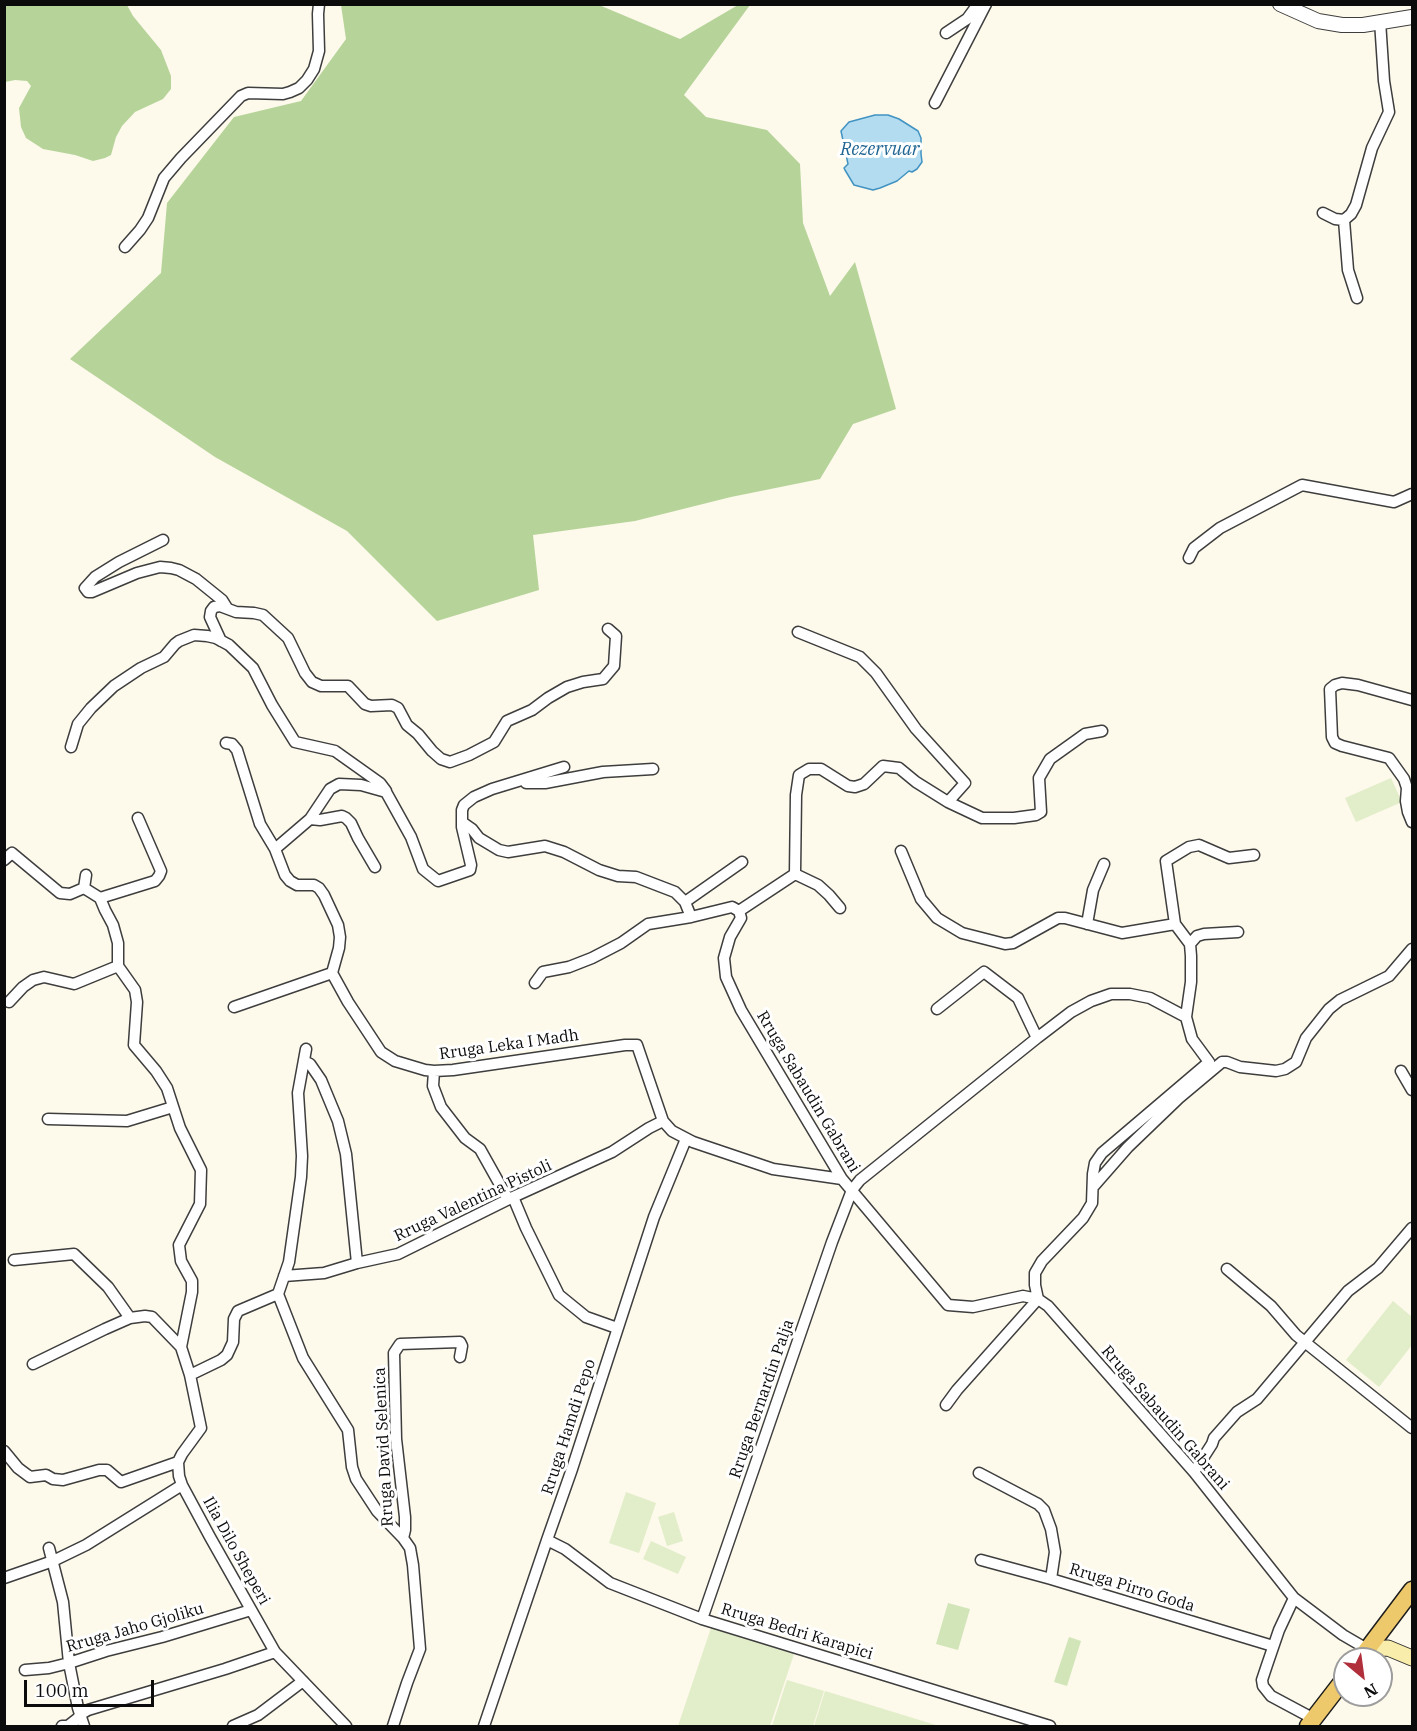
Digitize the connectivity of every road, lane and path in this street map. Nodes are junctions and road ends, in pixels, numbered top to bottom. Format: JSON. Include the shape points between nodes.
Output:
{"nodes":[{"id":1,"x":319,"y":4,"type":"edge"},
{"id":2,"x":978,"y":4,"type":"edge"},
{"id":3,"x":986,"y":4,"type":"edge"},
{"id":4,"x":1280,"y":4,"type":"edge"},
{"id":5,"x":1413,"y":17,"type":"edge"},
{"id":6,"x":1380,"y":21,"type":"junction"},
{"id":7,"x":946,"y":33,"type":"dead end"},
{"id":8,"x":935,"y":103,"type":"dead end"},
{"id":9,"x":1323,"y":213,"type":"dead end"},
{"id":10,"x":1344,"y":220,"type":"junction"},
{"id":11,"x":125,"y":247,"type":"dead end"},
{"id":12,"x":1357,"y":298,"type":"dead end"},
{"id":13,"x":1413,"y":494,"type":"edge"},
{"id":14,"x":163,"y":540,"type":"dead end"},
{"id":15,"x":1189,"y":558,"type":"dead end"},
{"id":16,"x":227,"y":608,"type":"junction"},
{"id":17,"x":608,"y":629,"type":"dead end"},
{"id":18,"x":798,"y":632,"type":"dead end"},
{"id":19,"x":221,"y":641,"type":"junction"},
{"id":20,"x":1413,"y":700,"type":"edge"},
{"id":21,"x":1102,"y":732,"type":"dead end"},
{"id":22,"x":226,"y":743,"type":"dead end"},
{"id":23,"x":70,"y":747,"type":"dead end"},
{"id":24,"x":564,"y":767,"type":"dead end"},
{"id":25,"x":653,"y":769,"type":"dead end"},
{"id":26,"x":519,"y":782,"type":"junction"},
{"id":27,"x":386,"y":792,"type":"junction"},
{"id":28,"x":948,"y":802,"type":"junction"},
{"id":29,"x":138,"y":818,"type":"dead end"},
{"id":30,"x":310,"y":819,"type":"junction"},
{"id":31,"x":462,"y":822,"type":"junction"},
{"id":32,"x":1413,"y":822,"type":"edge"},
{"id":33,"x":274,"y":849,"type":"junction"},
{"id":34,"x":901,"y":851,"type":"dead end"},
{"id":35,"x":1254,"y":855,"type":"dead end"},
{"id":36,"x":8,"y":857,"type":"edge"},
{"id":37,"x":742,"y":862,"type":"dead end"},
{"id":38,"x":1104,"y":864,"type":"dead end"},
{"id":39,"x":375,"y":867,"type":"dead end"},
{"id":40,"x":795,"y":874,"type":"junction"},
{"id":41,"x":86,"y":875,"type":"dead end"},
{"id":42,"x":84,"y":888,"type":"junction"},
{"id":43,"x":100,"y":898,"type":"junction"},
{"id":44,"x":685,"y":902,"type":"junction"},
{"id":45,"x":840,"y":908,"type":"dead end"},
{"id":46,"x":739,"y":911,"type":"junction"},
{"id":47,"x":691,"y":917,"type":"junction"},
{"id":48,"x":1087,"y":924,"type":"junction"},
{"id":49,"x":1175,"y":924,"type":"junction"},
{"id":50,"x":1238,"y":932,"type":"dead end"},
{"id":51,"x":1190,"y":944,"type":"junction"},
{"id":52,"x":1413,"y":949,"type":"edge"},
{"id":53,"x":118,"y":966,"type":"junction"},
{"id":54,"x":332,"y":973,"type":"junction"},
{"id":55,"x":535,"y":983,"type":"dead end"},
{"id":56,"x":9,"y":1002,"type":"dead end"},
{"id":57,"x":234,"y":1007,"type":"dead end"},
{"id":58,"x":937,"y":1009,"type":"dead end"},
{"id":59,"x":1186,"y":1017,"type":"junction"},
{"id":60,"x":1037,"y":1038,"type":"junction"},
{"id":61,"x":306,"y":1049,"type":"dead end"},
{"id":62,"x":304,"y":1061,"type":"junction"},
{"id":63,"x":434,"y":1071,"type":"junction"},
{"id":64,"x":1401,"y":1071,"type":"dead end"},
{"id":65,"x":1413,"y":1090,"type":"edge"},
{"id":66,"x":173,"y":1107,"type":"junction"},
{"id":67,"x":48,"y":1119,"type":"dead end"},
{"id":68,"x":663,"y":1121,"type":"junction"},
{"id":69,"x":686,"y":1139,"type":"junction"},
{"id":70,"x":842,"y":1179,"type":"junction"},
{"id":71,"x":1093,"y":1187,"type":"junction"},
{"id":72,"x":852,"y":1190,"type":"junction"},
{"id":73,"x":511,"y":1198,"type":"junction"},
{"id":74,"x":1413,"y":1228,"type":"edge"},
{"id":75,"x":14,"y":1260,"type":"dead end"},
{"id":76,"x":357,"y":1263,"type":"junction"},
{"id":77,"x":1227,"y":1269,"type":"dead end"},
{"id":78,"x":284,"y":1276,"type":"junction"},
{"id":79,"x":278,"y":1294,"type":"junction"},
{"id":80,"x":1038,"y":1299,"type":"junction"},
{"id":81,"x":130,"y":1318,"type":"junction"},
{"id":82,"x":617,"y":1328,"type":"junction"},
{"id":83,"x":1305,"y":1343,"type":"junction"},
{"id":84,"x":181,"y":1347,"type":"junction"},
{"id":85,"x":460,"y":1357,"type":"dead end"},
{"id":86,"x":33,"y":1364,"type":"dead end"},
{"id":87,"x":190,"y":1375,"type":"junction"},
{"id":88,"x":946,"y":1405,"type":"dead end"},
{"id":89,"x":1413,"y":1428,"type":"edge"},
{"id":90,"x":4,"y":1451,"type":"edge"},
{"id":91,"x":178,"y":1462,"type":"junction"},
{"id":92,"x":1194,"y":1472,"type":"junction"},
{"id":93,"x":979,"y":1473,"type":"dead end"},
{"id":94,"x":182,"y":1485,"type":"junction"},
{"id":95,"x":403,"y":1538,"type":"junction"},
{"id":96,"x":547,"y":1540,"type":"junction"},
{"id":97,"x":49,"y":1548,"type":"dead end"},
{"id":98,"x":981,"y":1560,"type":"dead end"},
{"id":99,"x":52,"y":1561,"type":"junction"},
{"id":100,"x":4,"y":1578,"type":"edge"},
{"id":101,"x":1051,"y":1579,"type":"junction"},
{"id":102,"x":1413,"y":1590,"type":"edge"},
{"id":103,"x":1294,"y":1598,"type":"junction"},
{"id":104,"x":1413,"y":1601,"type":"edge"},
{"id":105,"x":251,"y":1610,"type":"junction"},
{"id":106,"x":702,"y":1618,"type":"junction"},
{"id":107,"x":1273,"y":1646,"type":"junction"},
{"id":108,"x":1358,"y":1647,"type":"edge"},
{"id":109,"x":1373,"y":1647,"type":"edge"},
{"id":110,"x":1374,"y":1647,"type":"edge"},
{"id":111,"x":1393,"y":1650,"type":"edge"},
{"id":112,"x":275,"y":1652,"type":"junction"},
{"id":113,"x":1413,"y":1658,"type":"edge"},
{"id":114,"x":69,"y":1663,"type":"junction"},
{"id":115,"x":25,"y":1670,"type":"dead end"},
{"id":116,"x":303,"y":1681,"type":"junction"},
{"id":117,"x":1333,"y":1696,"type":"edge"},
{"id":118,"x":1333,"y":1704,"type":"edge"},
{"id":119,"x":81,"y":1714,"type":"junction"},
{"id":120,"x":1036,"y":1724,"type":"edge"},
{"id":121,"x":1314,"y":1724,"type":"edge"},
{"id":122,"x":62,"y":1726,"type":"edge"},
{"id":123,"x":84,"y":1726,"type":"edge"},
{"id":124,"x":233,"y":1726,"type":"edge"},
{"id":125,"x":346,"y":1726,"type":"edge"},
{"id":126,"x":393,"y":1726,"type":"edge"},
{"id":127,"x":484,"y":1726,"type":"edge"},
{"id":128,"x":1050,"y":1726,"type":"edge"}],
"edges":[{"from":1,"to":11,"type":"street","via":[[319,51],[307,80],[283,94],[241,96],[164,178],[148,218]]},
{"from":2,"to":7,"type":"street","via":[[967,19]]},
{"from":3,"to":8,"type":"street"},
{"from":4,"to":6,"type":"street","via":[[1318,21],[1342,25]]},
{"from":5,"to":6,"type":"street"},
{"from":6,"to":10,"type":"street","via":[[1389,112],[1371,148],[1356,205]]},
{"from":9,"to":10,"type":"street"},
{"from":10,"to":12,"type":"street","via":[[1348,270]]},
{"from":13,"to":15,"type":"street","via":[[1394,502],[1302,485],[1220,528],[1194,548]]},
{"from":14,"to":16,"type":"street","via":[[119,562],[85,588],[92,592],[137,573],[171,568],[196,579]]},
{"from":16,"to":17,"type":"street","via":[[263,615],[288,638],[312,682],[348,686],[365,704],[398,708],[406,725],[441,759],[450,762],[494,742],[507,721],[548,698],[575,685],[603,679],[614,666],[616,636]]},
{"from":16,"to":19,"type":"street","via":[[211,610],[210,617]]},
{"from":18,"to":28,"type":"street","via":[[860,657],[876,673],[916,729],[965,783]]},
{"from":19,"to":23,"type":"street","via":[[199,635],[184,639],[164,657],[123,679],[78,724]]},
{"from":19,"to":27,"type":"street","via":[[253,668],[295,741],[334,751],[380,783]]},
{"from":20,"to":32,"type":"street","via":[[1358,685],[1342,683],[1330,689],[1335,743],[1389,758],[1404,778]]},
{"from":21,"to":28,"type":"street","via":[[1085,734],[1050,759],[1039,778],[1042,808],[1036,815],[982,818]]},
{"from":22,"to":33,"type":"street","via":[[237,750],[260,824]]},
{"from":24,"to":26,"type":"street"},
{"from":25,"to":26,"type":"street","via":[[603,772],[545,783]]},
{"from":26,"to":31,"type":"street","via":[[474,797],[462,810]]},
{"from":27,"to":30,"type":"street","via":[[339,784],[330,789]]},
{"from":27,"to":31,"type":"street","via":[[411,837],[423,869],[438,881],[470,870]]},
{"from":28,"to":40,"type":"street","via":[[899,768],[883,766],[855,787],[821,769],[809,769],[799,776],[797,785]]},
{"from":29,"to":43,"type":"street","via":[[161,871],[159,876]]},
{"from":30,"to":33,"type":"street"},
{"from":30,"to":39,"type":"street","via":[[346,818]]},
{"from":31,"to":44,"type":"street","via":[[499,850],[545,846],[599,870],[636,877],[675,892]]},
{"from":33,"to":54,"type":"street","via":[[290,881],[320,888],[338,925],[339,948]]},
{"from":34,"to":48,"type":"street","via":[[921,899],[937,918],[962,933],[1005,944],[1058,918]]},
{"from":35,"to":49,"type":"street","via":[[1229,858],[1200,844],[1166,861]]},
{"from":36,"to":42,"type":"street","via":[[60,893],[70,894]]},
{"from":37,"to":44,"type":"street"},
{"from":38,"to":48,"type":"street","via":[[1093,890]]},
{"from":40,"to":45,"type":"street","via":[[818,885]]},
{"from":40,"to":46,"type":"street"},
{"from":41,"to":42,"type":"street"},
{"from":42,"to":43,"type":"street"},
{"from":43,"to":53,"type":"street","via":[[114,925]]},
{"from":44,"to":47,"type":"street"},
{"from":46,"to":47,"type":"street","via":[[732,907]]},
{"from":46,"to":70,"type":"street","name":"Rruga Sabaudin Gabrani","via":[[741,918],[724,958],[726,977],[741,1010]]},
{"from":47,"to":55,"type":"street","via":[[648,924],[592,958],[543,972]]},
{"from":48,"to":49,"type":"street","via":[[1122,933]]},
{"from":49,"to":51,"type":"street"},
{"from":50,"to":51,"type":"street","via":[[1204,934]]},
{"from":51,"to":59,"type":"street","via":[[1191,982]]},
{"from":52,"to":71,"type":"street","via":[[1389,976],[1340,999],[1329,1009],[1306,1038],[1296,1062],[1285,1069],[1222,1062],[1128,1147]]},
{"from":53,"to":56,"type":"street","via":[[74,984],[44,977],[33,980]]},
{"from":53,"to":66,"type":"street","via":[[135,990],[134,1045],[167,1088]]},
{"from":54,"to":57,"type":"street"},
{"from":54,"to":63,"type":"street","name":"Rruga Leka I Madh","via":[[381,1052],[395,1061]]},
{"from":58,"to":60,"type":"street","via":[[984,972],[1018,998]]},
{"from":59,"to":60,"type":"street","via":[[1150,998],[1111,994],[1071,1012]]},
{"from":59,"to":71,"type":"street","via":[[1191,1039],[1209,1062],[1102,1153],[1092,1174]]},
{"from":60,"to":72,"type":"street"},
{"from":61,"to":62,"type":"street"},
{"from":62,"to":76,"type":"street","via":[[321,1080],[338,1121]]},
{"from":62,"to":78,"type":"street","via":[[298,1093],[301,1178]]},
{"from":63,"to":68,"type":"street","name":"Rruga Leka I Madh","via":[[637,1045]]},
{"from":63,"to":73,"type":"street","via":[[433,1086],[441,1107],[465,1138],[480,1149]]},
{"from":64,"to":65,"type":"street"},
{"from":66,"to":67,"type":"street","via":[[127,1122]]},
{"from":66,"to":84,"type":"street","via":[[201,1170],[200,1204],[179,1245],[181,1261],[192,1281]]},
{"from":68,"to":69,"type":"street"},
{"from":68,"to":73,"type":"street","name":"Rruga Valentina Pistoli","via":[[612,1152]]},
{"from":69,"to":70,"type":"street","via":[[773,1169]]},
{"from":69,"to":82,"type":"street","name":"Rruga Hamdi Pepo","via":[[654,1217]]},
{"from":70,"to":72,"type":"street","name":"Rruga Sabaudin Gabrani"},
{"from":71,"to":80,"type":"street","via":[[1092,1203],[1083,1218],[1042,1261],[1035,1274]]},
{"from":72,"to":80,"type":"street","name":"Rruga Sabaudin Gabrani","via":[[948,1305],[973,1307],[1023,1296]]},
{"from":72,"to":106,"type":"street","name":"Rruga Bernardin Palja"},
{"from":73,"to":76,"type":"street","name":"Rruga Valentina Pistoli","via":[[398,1254]]},
{"from":73,"to":82,"type":"street","via":[[559,1295],[586,1317]]},
{"from":74,"to":83,"type":"street","via":[[1378,1268],[1348,1291]]},
{"from":75,"to":81,"type":"street","via":[[74,1254],[108,1287]]},
{"from":76,"to":78,"type":"street","name":"Rruga Valentina Pistoli","via":[[324,1273]]},
{"from":77,"to":83,"type":"street","via":[[1271,1306]]},
{"from":78,"to":79,"type":"street"},
{"from":79,"to":87,"type":"street","via":[[238,1311],[227,1355]]},
{"from":79,"to":95,"type":"street","via":[[303,1358],[348,1430],[356,1479],[377,1511]]},
{"from":80,"to":88,"type":"street"},
{"from":80,"to":92,"type":"street","name":"Rruga Sabaudin Gabrani","via":[[1072,1332]]},
{"from":81,"to":84,"type":"street","via":[[152,1317]]},
{"from":81,"to":86,"type":"street"},
{"from":82,"to":96,"type":"street","name":"Rruga Hamdi Pepo"},
{"from":83,"to":89,"type":"street"},
{"from":83,"to":92,"type":"street","via":[[1257,1399],[1237,1412],[1214,1438]]},
{"from":84,"to":87,"type":"street"},
{"from":85,"to":95,"type":"street","name":"Rruga David Selenica","via":[[460,1342],[400,1344],[394,1353],[396,1439],[405,1517]]},
{"from":87,"to":91,"type":"street","via":[[201,1428]]},
{"from":90,"to":91,"type":"street","via":[[30,1478],[46,1475],[63,1480],[107,1470],[121,1482]]},
{"from":91,"to":94,"type":"street","name":"Ilia Dilo Sheperi"},
{"from":92,"to":103,"type":"street","name":"Rruga Sabaudin Gabrani"},
{"from":93,"to":101,"type":"street","via":[[1044,1510],[1055,1551]]},
{"from":94,"to":99,"type":"street","via":[[86,1545]]},
{"from":94,"to":105,"type":"street","name":"Ilia Dilo Sheperi"},
{"from":95,"to":126,"type":"street","name":"Rruga David Selenica","via":[[411,1554],[420,1649]]},
{"from":96,"to":106,"type":"street","name":"Rruga Bedri Karapici","via":[[610,1583]]},
{"from":96,"to":127,"type":"street","name":"Rruga Hamdi Pepo"},
{"from":97,"to":99,"type":"street"},
{"from":98,"to":101,"type":"street","name":"Rruga Pirro Goda"},
{"from":99,"to":100,"type":"street"},
{"from":99,"to":114,"type":"street","via":[[63,1602]]},
{"from":101,"to":107,"type":"street","name":"Rruga Pirro Goda"},
{"from":102,"to":109,"type":"main road"},
{"from":103,"to":107,"type":"street"},
{"from":103,"to":108,"type":"street","name":"Rruga Sabaudin Gabrani"},
{"from":104,"to":110,"type":"main road"},
{"from":105,"to":112,"type":"street","name":"Ilia Dilo Sheperi"},
{"from":105,"to":114,"type":"street","name":"Rruga Jaho Gjoliku"},
{"from":106,"to":120,"type":"street","name":"Rruga Bedri Karapici"},
{"from":107,"to":121,"type":"street","via":[[1262,1680],[1266,1692]]},
{"from":111,"to":113,"type":"main road"},
{"from":112,"to":116,"type":"street","name":"Ilia Dilo Sheperi"},
{"from":112,"to":119,"type":"street"},
{"from":114,"to":115,"type":"street","name":"Rruga Jaho Gjoliku"},
{"from":114,"to":119,"type":"street"},
{"from":116,"to":124,"type":"street","via":[[258,1715]]},
{"from":116,"to":125,"type":"street","name":"Ilia Dilo Sheperi"},
{"from":117,"to":121,"type":"main road"},
{"from":118,"to":121,"type":"main road"},
{"from":119,"to":122,"type":"street","via":[[68,1726]]},
{"from":119,"to":123,"type":"street"},
{"from":120,"to":128,"type":"street","name":"Rruga Bedri Karapici"}]}
